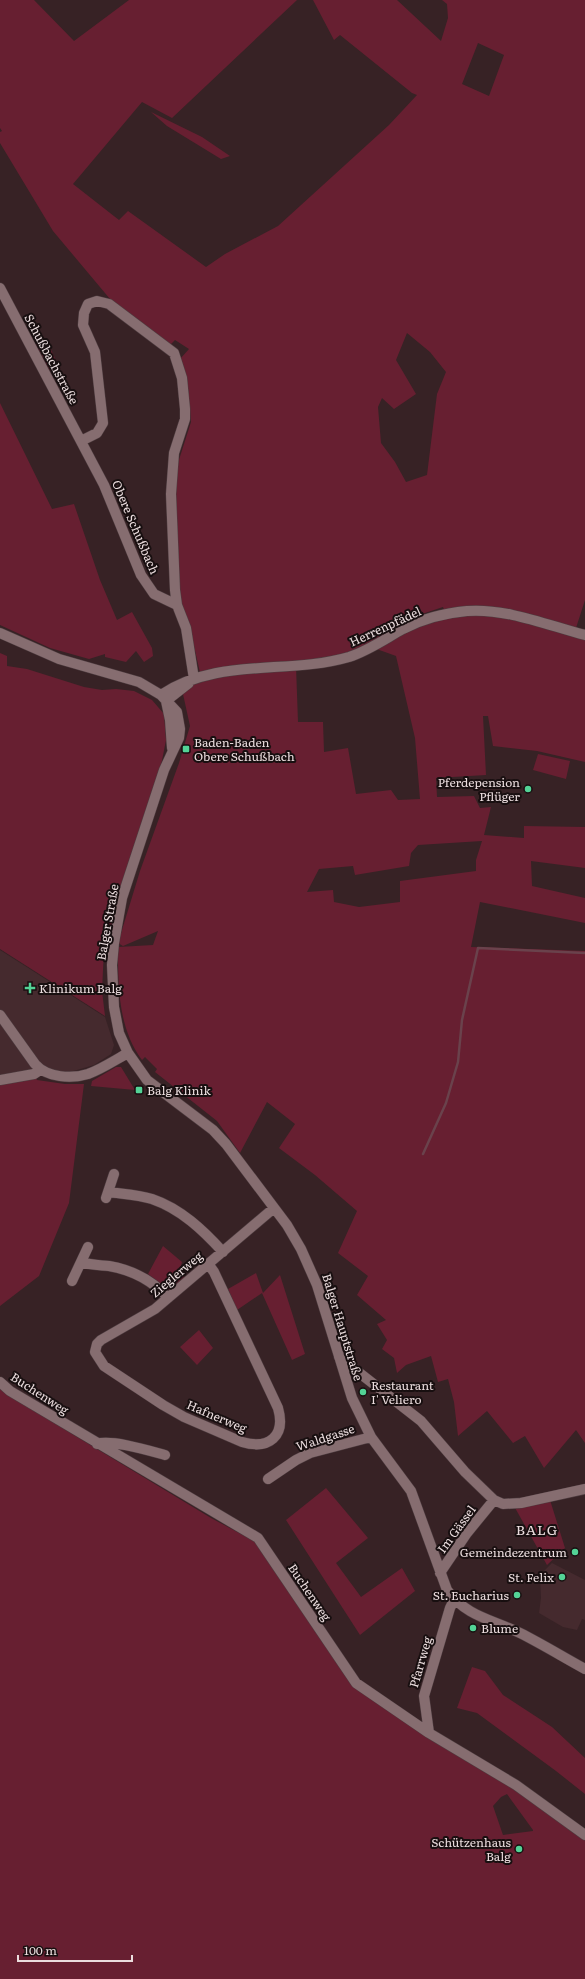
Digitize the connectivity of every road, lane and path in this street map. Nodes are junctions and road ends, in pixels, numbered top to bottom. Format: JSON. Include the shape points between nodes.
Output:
{"nodes":[{"id":1,"x":0,"y":288,"type":"edge"},
{"id":2,"x":83,"y":444,"type":"junction"},
{"id":3,"x":177,"y":606,"type":"junction"},
{"id":4,"x":0,"y":633,"type":"edge"},
{"id":5,"x":585,"y":635,"type":"edge"},
{"id":6,"x":194,"y":679,"type":"junction"},
{"id":7,"x":163,"y":698,"type":"junction"},
{"id":8,"x":0,"y":1015,"type":"edge"},
{"id":9,"x":128,"y":1053,"type":"junction"},
{"id":10,"x":40,"y":1070,"type":"junction"},
{"id":11,"x":0,"y":1080,"type":"edge"},
{"id":12,"x":114,"y":1174,"type":"dead end"},
{"id":13,"x":274,"y":1208,"type":"junction"},
{"id":14,"x":88,"y":1247,"type":"dead end"},
{"id":15,"x":223,"y":1252,"type":"junction"},
{"id":16,"x":81,"y":1262,"type":"junction"},
{"id":17,"x":209,"y":1265,"type":"junction"},
{"id":18,"x":72,"y":1280,"type":"dead end"},
{"id":19,"x":168,"y":1298,"type":"junction"},
{"id":20,"x":97,"y":1354,"type":"joint"},
{"id":21,"x":339,"y":1357,"type":"junction"},
{"id":22,"x":0,"y":1382,"type":"edge"},
{"id":23,"x":371,"y":1436,"type":"junction"},
{"id":24,"x":97,"y":1444,"type":"junction"},
{"id":25,"x":165,"y":1455,"type":"dead end"},
{"id":26,"x":268,"y":1479,"type":"dead end"},
{"id":27,"x":585,"y":1489,"type":"edge"},
{"id":28,"x":494,"y":1500,"type":"junction"},
{"id":29,"x":440,"y":1573,"type":"junction"},
{"id":30,"x":454,"y":1600,"type":"junction"},
{"id":31,"x":585,"y":1669,"type":"edge"},
{"id":32,"x":429,"y":1733,"type":"junction"},
{"id":33,"x":585,"y":1834,"type":"edge"}],
"edges":[{"from":1,"to":2,"type":"street","name":"Schußbachstraße"},
{"from":2,"to":3,"type":"street","name":"Obere Schußbach","via":[[104,485],[141,575],[154,594]]},
{"from":2,"to":3,"type":"street","name":"Obere Schußbach","via":[[97,433],[103,423],[95,352],[83,325],[88,304],[97,301],[109,304],[174,354],[182,378],[185,419],[174,453],[171,494]]},
{"from":3,"to":6,"type":"street","name":"Obere Schußbach","via":[[186,628]]},
{"from":4,"to":7,"type":"street","name":"Balger Straße","via":[[59,659],[139,682]]},
{"from":5,"to":6,"type":"street","name":"Herrenpfädel","via":[[518,616],[468,611],[416,623],[372,647],[330,662],[220,671]]},
{"from":6,"to":7,"type":"street","name":"Herrenpfädel"},
{"from":7,"to":9,"type":"street","name":"Balger Straße","via":[[173,707],[179,718],[179,738],[150,810],[122,898],[114,943],[114,1007],[119,1032]]},
{"from":8,"to":10,"type":"street"},
{"from":9,"to":10,"type":"street","via":[[88,1074],[50,1075]]},
{"from":9,"to":13,"type":"street","name":"Balger Hauptstraße","via":[[140,1073],[149,1082],[213,1130]]},
{"from":10,"to":11,"type":"street","via":[[34,1074]]},
{"from":12,"to":15,"type":"street","via":[[108,1195],[152,1199],[202,1228]]},
{"from":13,"to":15,"type":"street","name":"Zieglerweg"},
{"from":13,"to":21,"type":"street","name":"Balger Hauptstraße","via":[[310,1267]]},
{"from":14,"to":16,"type":"street"},
{"from":15,"to":17,"type":"street","name":"Zieglerweg"},
{"from":16,"to":18,"type":"street"},
{"from":16,"to":19,"type":"street","via":[[110,1266],[137,1274],[155,1285]]},
{"from":17,"to":19,"type":"street","name":"Zieglerweg"},
{"from":17,"to":20,"type":"street","name":"Hafnerweg","via":[[278,1408],[281,1425],[275,1437],[264,1444],[251,1444],[184,1418],[104,1366]]},
{"from":19,"to":20,"type":"street","name":"Zieglerweg","via":[[155,1309],[101,1340],[96,1348]]},
{"from":21,"to":23,"type":"street","name":"Balger Hauptstraße","via":[[352,1398]]},
{"from":21,"to":28,"type":"street","via":[[421,1421],[465,1472]]},
{"from":22,"to":24,"type":"street","name":"Buchenweg","via":[[10,1391]]},
{"from":23,"to":26,"type":"street","name":"Waldgasse","via":[[310,1454],[296,1460]]},
{"from":23,"to":29,"type":"street","name":"Balger Hauptstraße","via":[[411,1491]]},
{"from":24,"to":25,"type":"street","via":[[129,1446]]},
{"from":24,"to":32,"type":"street","name":"Buchenweg","via":[[258,1538],[356,1683]]},
{"from":27,"to":28,"type":"street","via":[[521,1503],[504,1504]]},
{"from":28,"to":29,"type":"street","name":"Im Gässel"},
{"from":29,"to":30,"type":"street","name":"Balger Hauptstraße","via":[[446,1590]]},
{"from":30,"to":31,"type":"street","name":"Balger Hauptstraße","via":[[476,1616],[522,1634]]},
{"from":30,"to":32,"type":"street","name":"Pfarrweg","via":[[424,1696]]},
{"from":32,"to":33,"type":"street","name":"Buchenweg","via":[[516,1785]]}]}
